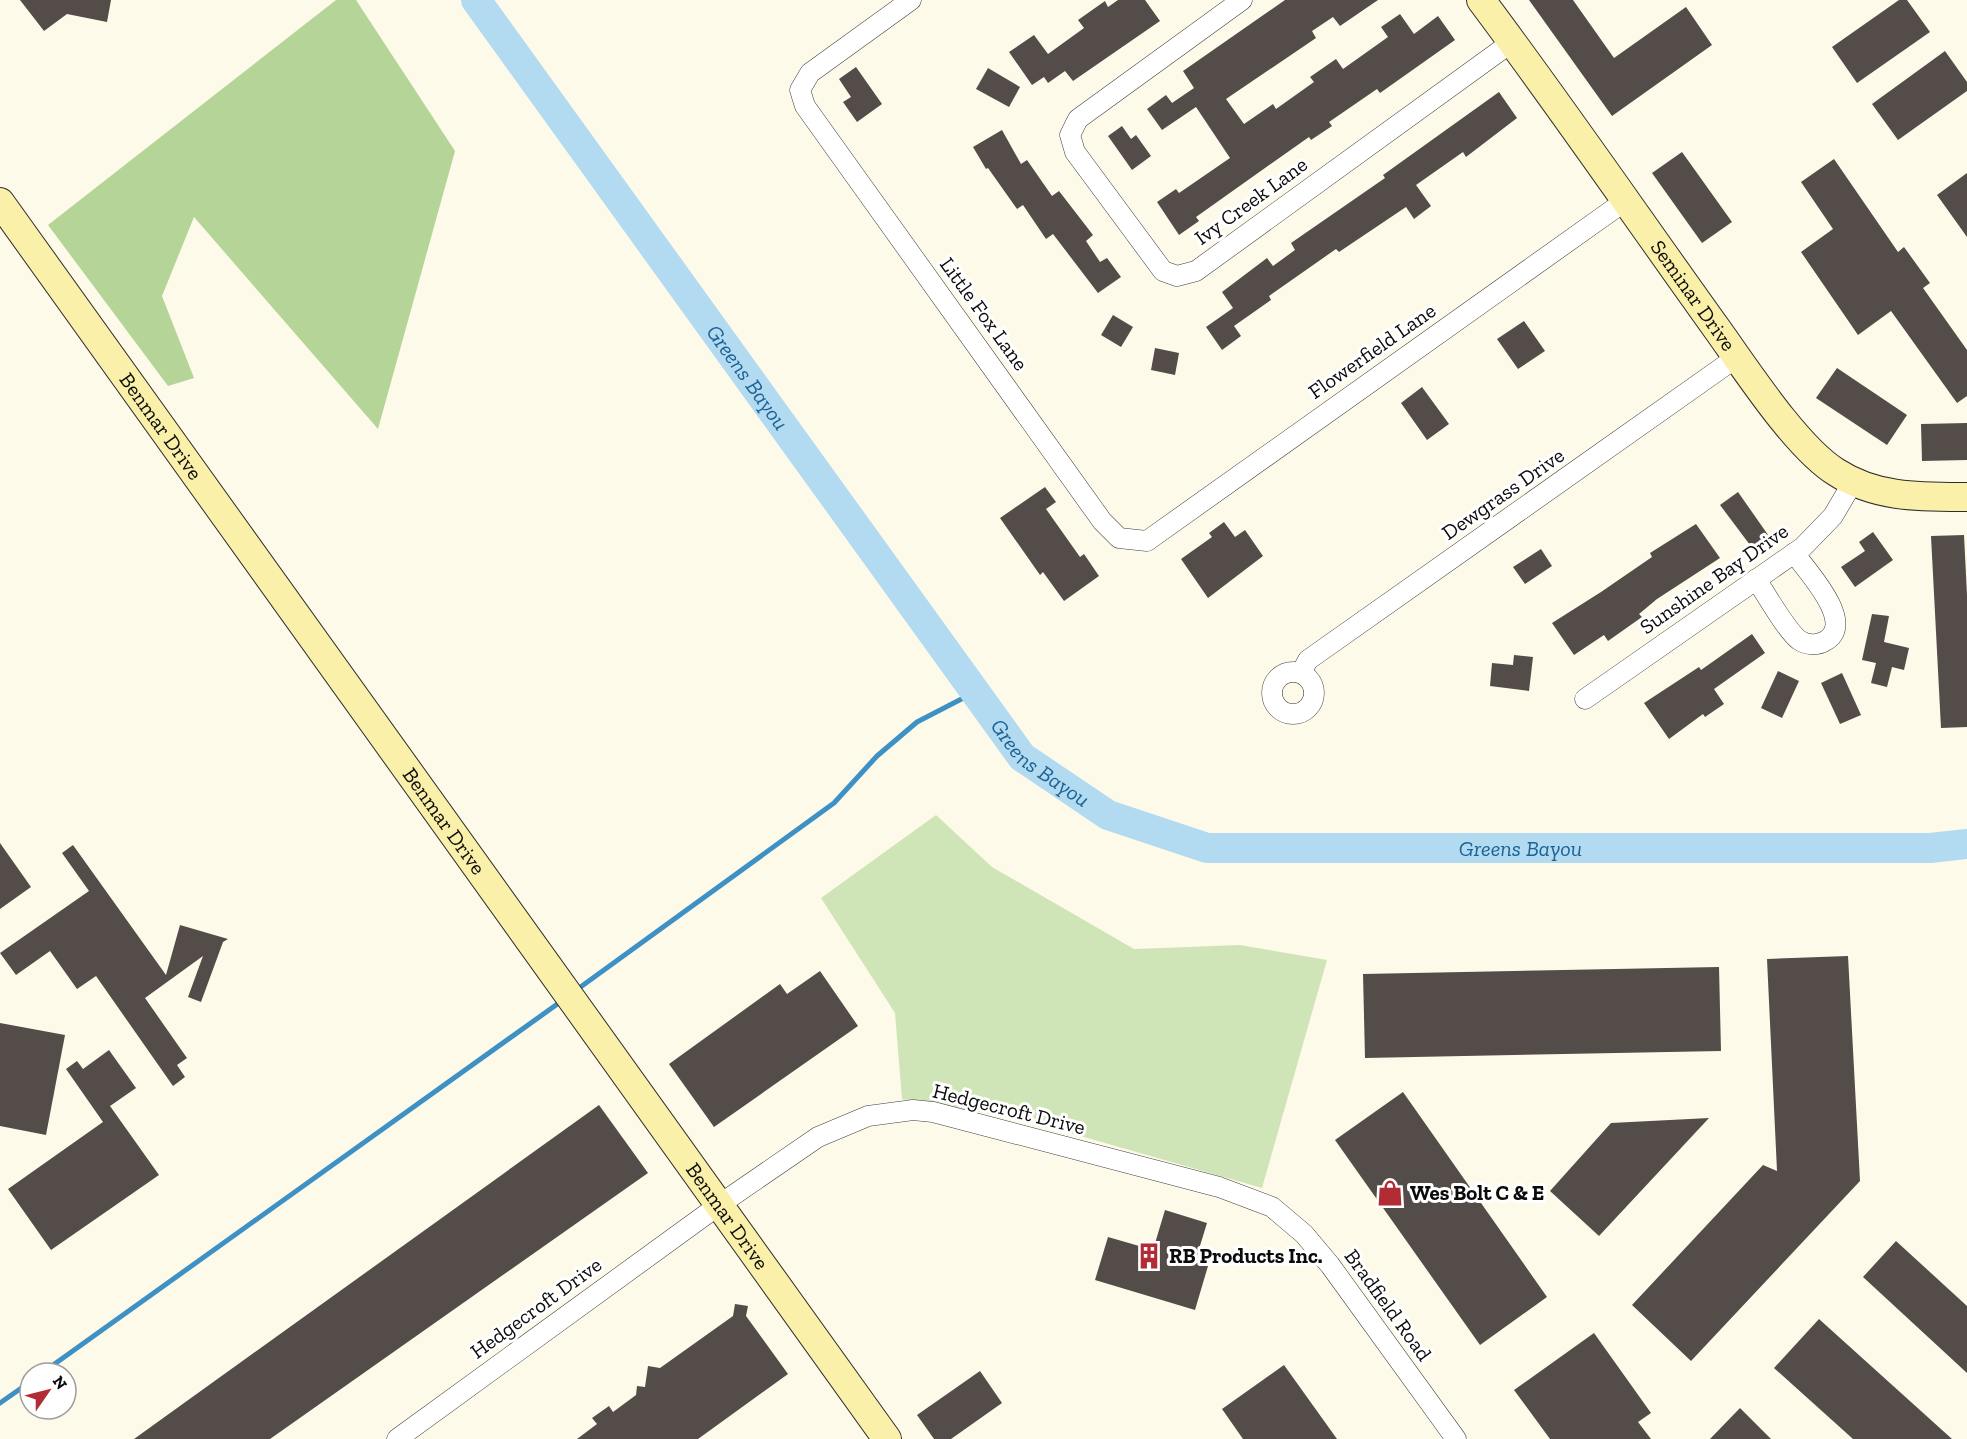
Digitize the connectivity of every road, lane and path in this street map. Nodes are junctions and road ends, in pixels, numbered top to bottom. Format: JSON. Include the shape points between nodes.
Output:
{"nodes":[{"id":1,"x":910,"y":0,"type":"edge"},
{"id":2,"x":1242,"y":0,"type":"edge"},
{"id":3,"x":1481,"y":0,"type":"edge"},
{"id":4,"x":1512,"y":42,"type":"junction"},
{"id":5,"x":1625,"y":201,"type":"junction"},
{"id":6,"x":0,"y":203,"type":"edge"},
{"id":7,"x":1737,"y":357,"type":"junction"},
{"id":8,"x":1853,"y":482,"type":"junction"},
{"id":9,"x":1967,"y":497,"type":"edge"},
{"id":10,"x":1147,"y":541,"type":"joint"},
{"id":11,"x":1794,"y":553,"type":"junction"},
{"id":12,"x":1756,"y":579,"type":"junction"},
{"id":13,"x":1301,"y":673,"type":"dead end"},
{"id":14,"x":1585,"y":699,"type":"dead end"},
{"id":15,"x":719,"y":1205,"type":"junction"},
{"id":16,"x":1272,"y":1208,"type":"joint"},
{"id":17,"x":397,"y":1439,"type":"edge"},
{"id":18,"x":887,"y":1439,"type":"edge"},
{"id":19,"x":1456,"y":1439,"type":"edge"}],
"edges":[{"from":1,"to":10,"type":"street","name":"Little Fox Lane","via":[[810,73],[800,90],[806,106],[1102,521],[1119,538]]},
{"from":2,"to":4,"type":"street","name":"Ivy Creek Lane","via":[[1078,119],[1070,135],[1075,152],[1163,271],[1177,276],[1196,271]]},
{"from":3,"to":4,"type":"street","name":"Seminar Drive"},
{"from":4,"to":5,"type":"street","name":"Seminar Drive"},
{"from":5,"to":7,"type":"street","name":"Seminar Drive"},
{"from":5,"to":10,"type":"street","name":"Flowerfield Lane"},
{"from":6,"to":15,"type":"street","name":"Benmar Drive"},
{"from":7,"to":8,"type":"street","name":"Seminar Drive","via":[[1803,441],[1833,470]]},
{"from":7,"to":13,"type":"street","name":"Dewgrass Drive","via":[[1308,660]]},
{"from":8,"to":9,"type":"street","name":"Seminar Drive","via":[[1882,493]]},
{"from":8,"to":11,"type":"street","name":"Sunshine Bay Drive","via":[[1833,516]]},
{"from":11,"to":12,"type":"street","name":"Sunshine Bay Drive"},
{"from":11,"to":12,"type":"street","via":[[1834,610],[1836,627],[1829,639],[1813,645],[1799,640]]},
{"from":12,"to":14,"type":"street","name":"Sunshine Bay Drive"},
{"from":15,"to":16,"type":"street","name":"Hedgecroft Drive","via":[[818,1137],[868,1116],[913,1110],[1219,1187]]},
{"from":15,"to":17,"type":"street","name":"Hedgecroft Drive"},
{"from":15,"to":18,"type":"street","name":"Benmar Drive"},
{"from":16,"to":19,"type":"street","name":"Bradfield Road","via":[[1304,1234],[1330,1265]]}]}
